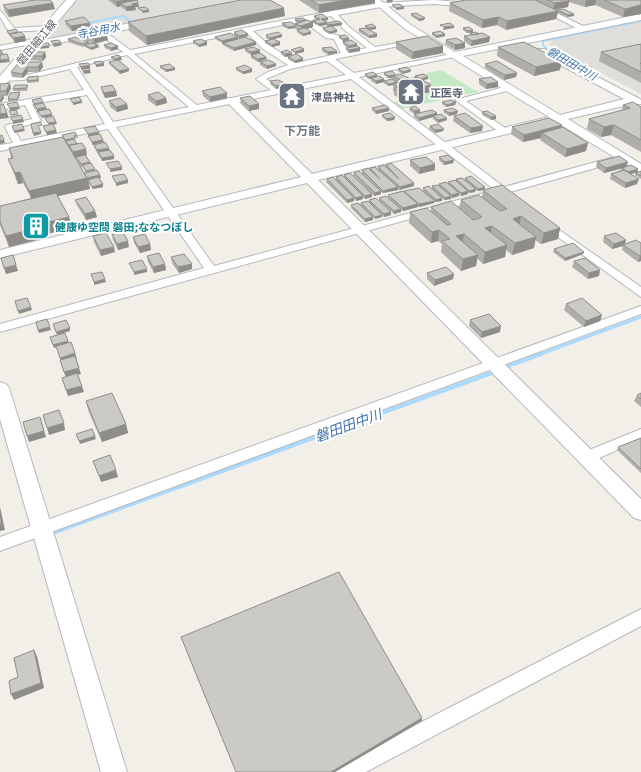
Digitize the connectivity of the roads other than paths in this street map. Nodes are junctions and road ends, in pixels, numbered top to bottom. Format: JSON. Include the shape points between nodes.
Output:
{"nodes":[{"id":1,"x":70,"y":0,"type":"edge"},
{"id":2,"x":492,"y":0,"type":"edge"},
{"id":3,"x":525,"y":0,"type":"edge"},
{"id":4,"x":378,"y":3,"type":"edge"},
{"id":5,"x":10,"y":5,"type":"edge"},
{"id":6,"x":0,"y":6,"type":"edge"},
{"id":7,"x":0,"y":12,"type":"edge"},
{"id":8,"x":332,"y":13,"type":"junction"},
{"id":9,"x":641,"y":17,"type":"edge"},
{"id":10,"x":304,"y":18,"type":"junction"},
{"id":11,"x":160,"y":20,"type":"edge"},
{"id":12,"x":48,"y":28,"type":"junction"},
{"id":13,"x":247,"y":29,"type":"junction"},
{"id":14,"x":585,"y":29,"type":"junction"},
{"id":15,"x":104,"y":32,"type":"junction"},
{"id":16,"x":428,"y":39,"type":"junction"},
{"id":17,"x":523,"y":41,"type":"junction"},
{"id":18,"x":36,"y":43,"type":"junction"},
{"id":19,"x":0,"y":49,"type":"edge"},
{"id":20,"x":374,"y":50,"type":"junction"},
{"id":21,"x":130,"y":53,"type":"junction"},
{"id":22,"x":454,"y":55,"type":"junction"},
{"id":23,"x":346,"y":56,"type":"junction"},
{"id":24,"x":330,"y":59,"type":"junction"},
{"id":25,"x":296,"y":66,"type":"junction"},
{"id":26,"x":74,"y":67,"type":"junction"},
{"id":27,"x":351,"y":76,"type":"junction"},
{"id":28,"x":1,"y":80,"type":"edge"},
{"id":29,"x":508,"y":88,"type":"junction"},
{"id":30,"x":277,"y":90,"type":"junction"},
{"id":31,"x":88,"y":92,"type":"junction"},
{"id":32,"x":231,"y":100,"type":"junction"},
{"id":33,"x":28,"y":102,"type":"junction"},
{"id":34,"x":637,"y":102,"type":"edge"},
{"id":35,"x":0,"y":107,"type":"edge"},
{"id":36,"x":194,"y":107,"type":"junction"},
{"id":37,"x":558,"y":118,"type":"junction"},
{"id":38,"x":110,"y":124,"type":"junction"},
{"id":39,"x":505,"y":132,"type":"junction"},
{"id":40,"x":18,"y":144,"type":"junction"},
{"id":41,"x":445,"y":146,"type":"junction"},
{"id":42,"x":0,"y":148,"type":"edge"},
{"id":43,"x":623,"y":158,"type":"junction"},
{"id":44,"x":641,"y":169,"type":"edge"},
{"id":45,"x":308,"y":179,"type":"junction"},
{"id":46,"x":502,"y":191,"type":"junction"},
{"id":47,"x":517,"y":202,"type":"edge"},
{"id":48,"x":170,"y":212,"type":"junction"},
{"id":49,"x":532,"y":213,"type":"edge"},
{"id":50,"x":358,"y":229,"type":"junction"},
{"id":51,"x":0,"y":254,"type":"edge"},
{"id":52,"x":211,"y":270,"type":"junction"},
{"id":53,"x":641,"y":293,"type":"edge"},
{"id":54,"x":641,"y":310,"type":"edge"},
{"id":55,"x":0,"y":328,"type":"edge"},
{"id":56,"x":494,"y":365,"type":"junction"},
{"id":57,"x":2,"y":402,"type":"edge"},
{"id":58,"x":641,"y":434,"type":"edge"},
{"id":59,"x":587,"y":457,"type":"junction"},
{"id":60,"x":641,"y":512,"type":"edge"},
{"id":61,"x":43,"y":529,"type":"junction"},
{"id":62,"x":0,"y":544,"type":"edge"},
{"id":63,"x":641,"y":617,"type":"edge"},
{"id":64,"x":114,"y":772,"type":"edge"},
{"id":65,"x":345,"y":772,"type":"edge"}],
"edges":[{"from":1,"to":12,"type":"main road","name":"磐田細江線"},
{"from":2,"to":4,"type":"street","via":[[458,4]]},
{"from":3,"to":14,"type":"street"},
{"from":4,"to":8,"type":"street"},
{"from":4,"to":16,"type":"street","via":[[397,20]]},
{"from":5,"to":6,"type":"street"},
{"from":7,"to":12,"type":"street","via":[[12,30]]},
{"from":8,"to":10,"type":"street"},
{"from":8,"to":20,"type":"street"},
{"from":9,"to":14,"type":"street"},
{"from":10,"to":13,"type":"street"},
{"from":10,"to":23,"type":"street","via":[[337,38]]},
{"from":11,"to":15,"type":"street"},
{"from":12,"to":18,"type":"main road","name":"磐田細江線"},
{"from":13,"to":21,"type":"street"},
{"from":13,"to":25,"type":"street","via":[[266,47]]},
{"from":14,"to":17,"type":"street"},
{"from":15,"to":18,"type":"street"},
{"from":15,"to":21,"type":"street"},
{"from":16,"to":20,"type":"street"},
{"from":16,"to":22,"type":"street"},
{"from":17,"to":22,"type":"street"},
{"from":17,"to":34,"type":"street"},
{"from":18,"to":19,"type":"street"},
{"from":18,"to":28,"type":"main road","name":"磐田細江線"},
{"from":20,"to":23,"type":"street"},
{"from":21,"to":26,"type":"street"},
{"from":21,"to":36,"type":"street"},
{"from":22,"to":27,"type":"street"},
{"from":22,"to":29,"type":"street"},
{"from":23,"to":24,"type":"street"},
{"from":24,"to":25,"type":"street"},
{"from":24,"to":27,"type":"street"},
{"from":25,"to":30,"type":"street","via":[[266,74],[260,79]]},
{"from":26,"to":28,"type":"street"},
{"from":26,"to":31,"type":"street"},
{"from":27,"to":30,"type":"street"},
{"from":27,"to":41,"type":"street"},
{"from":29,"to":37,"type":"street"},
{"from":29,"to":39,"type":"street","via":[[459,100]]},
{"from":30,"to":32,"type":"street"},
{"from":31,"to":33,"type":"street"},
{"from":31,"to":38,"type":"street"},
{"from":32,"to":36,"type":"street"},
{"from":32,"to":45,"type":"street"},
{"from":33,"to":35,"type":"street"},
{"from":33,"to":40,"type":"street","via":[[37,121],[9,127]]},
{"from":34,"to":37,"type":"street"},
{"from":36,"to":38,"type":"street"},
{"from":37,"to":39,"type":"street"},
{"from":37,"to":43,"type":"street"},
{"from":38,"to":40,"type":"street"},
{"from":38,"to":48,"type":"street"},
{"from":39,"to":41,"type":"street"},
{"from":40,"to":42,"type":"street"},
{"from":41,"to":45,"type":"street"},
{"from":41,"to":46,"type":"street"},
{"from":43,"to":44,"type":"street"},
{"from":43,"to":46,"type":"street"},
{"from":45,"to":48,"type":"street"},
{"from":45,"to":50,"type":"street"},
{"from":46,"to":47,"type":"street"},
{"from":46,"to":50,"type":"street"},
{"from":48,"to":51,"type":"street"},
{"from":48,"to":52,"type":"street"},
{"from":49,"to":53,"type":"street"},
{"from":50,"to":52,"type":"street"},
{"from":50,"to":56,"type":"street"},
{"from":52,"to":55,"type":"street"},
{"from":54,"to":56,"type":"street"},
{"from":56,"to":59,"type":"street"},
{"from":56,"to":61,"type":"street"},
{"from":57,"to":61,"type":"street"},
{"from":58,"to":59,"type":"street"},
{"from":59,"to":60,"type":"street"},
{"from":61,"to":62,"type":"street"},
{"from":61,"to":64,"type":"street"},
{"from":63,"to":65,"type":"street"}]}
